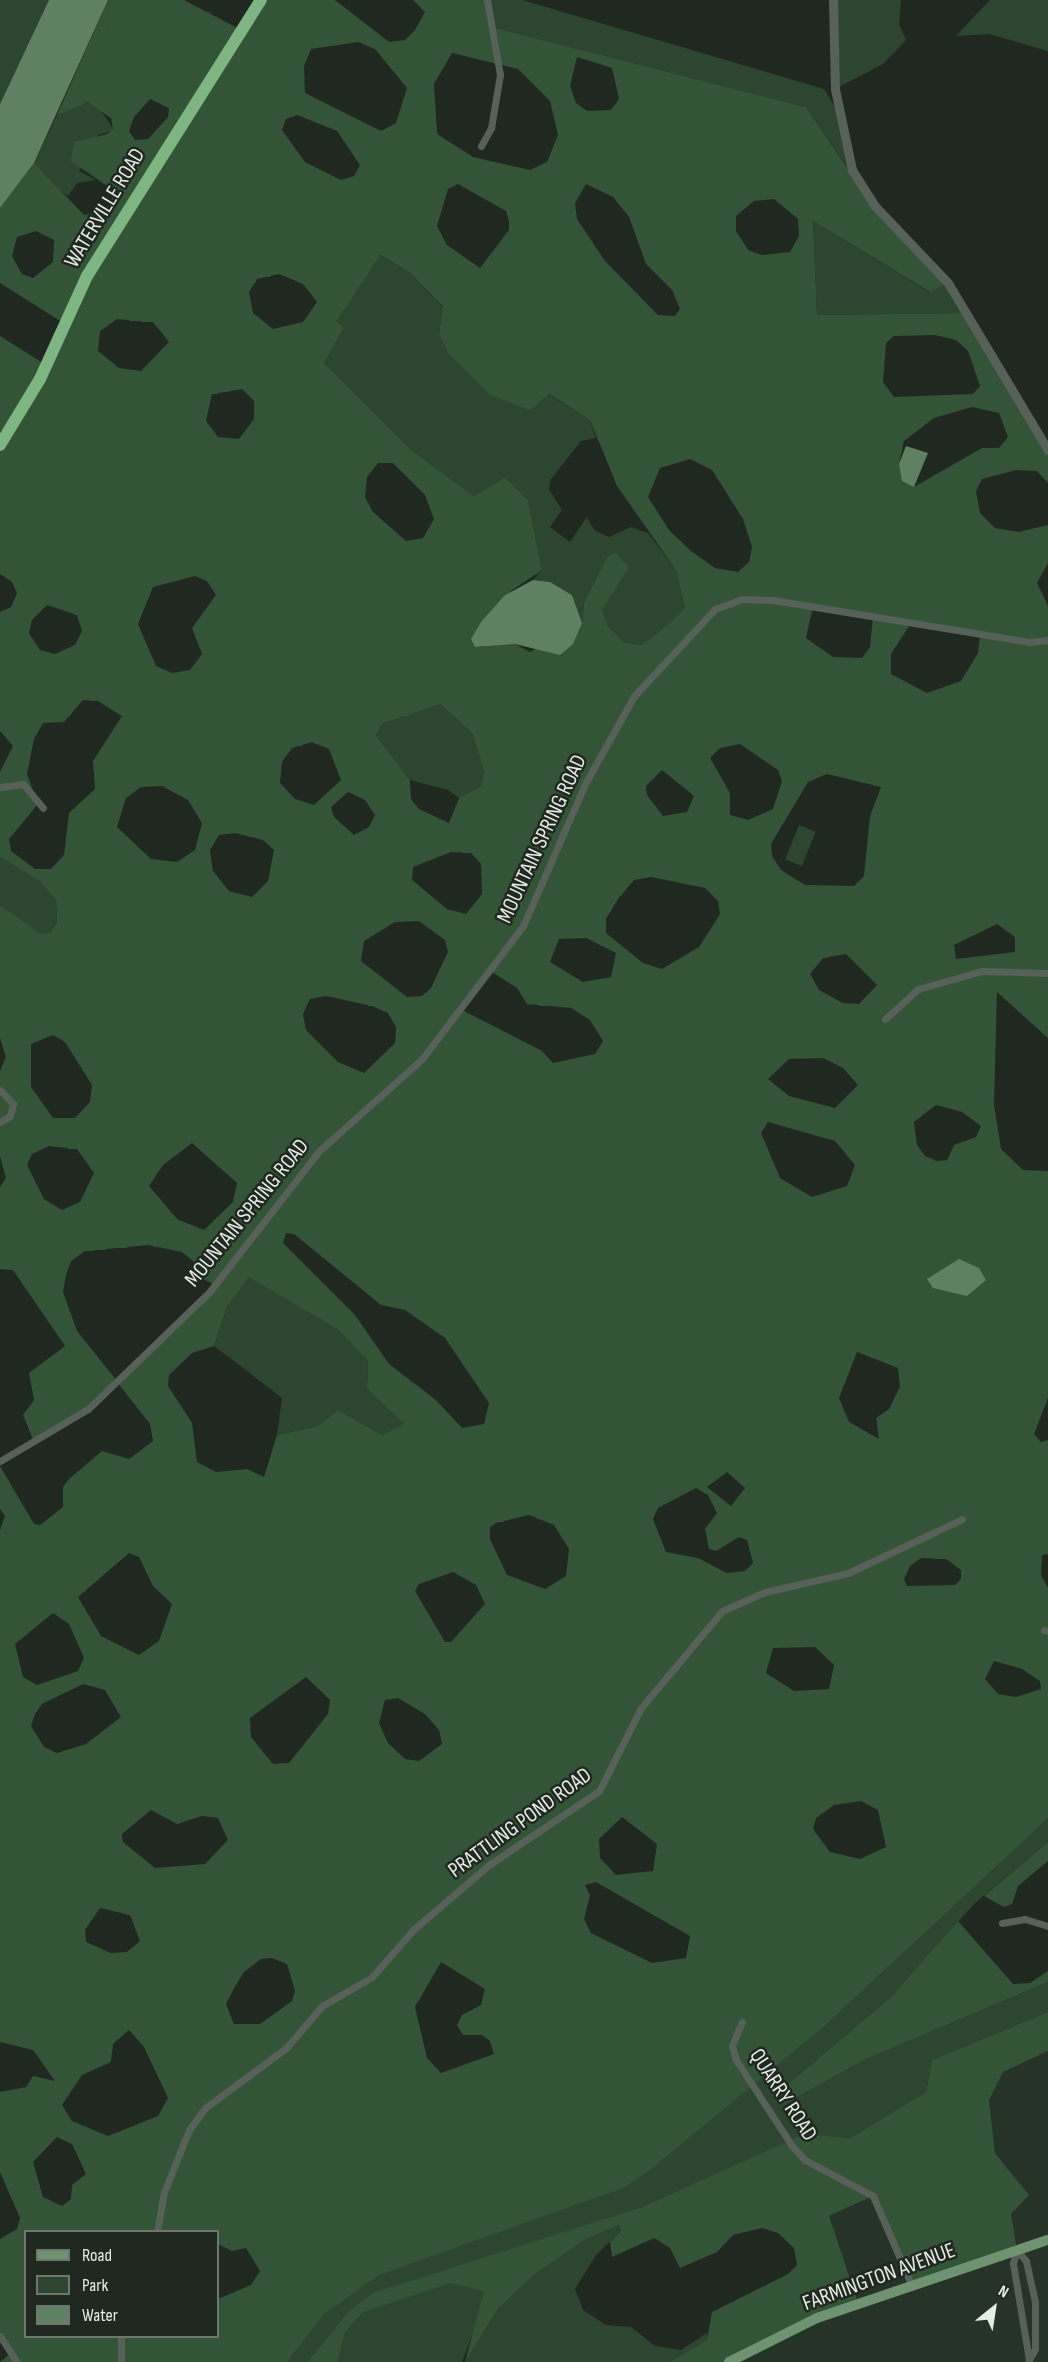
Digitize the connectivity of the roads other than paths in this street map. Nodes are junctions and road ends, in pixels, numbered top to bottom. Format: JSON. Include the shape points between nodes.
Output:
{"nodes":[{"id":1,"x":261,"y":0,"type":"edge"},
{"id":2,"x":487,"y":0,"type":"edge"},
{"id":3,"x":833,"y":0,"type":"edge"},
{"id":4,"x":482,"y":146,"type":"dead end"},
{"id":5,"x":0,"y":445,"type":"edge"},
{"id":6,"x":1048,"y":450,"type":"edge"},
{"id":7,"x":1048,"y":640,"type":"edge"},
{"id":8,"x":0,"y":787,"type":"edge"},
{"id":9,"x":43,"y":808,"type":"dead end"},
{"id":10,"x":1048,"y":973,"type":"edge"},
{"id":11,"x":885,"y":1019,"type":"dead end"},
{"id":12,"x":0,"y":1090,"type":"edge"},
{"id":13,"x":0,"y":1122,"type":"edge"},
{"id":14,"x":0,"y":1461,"type":"edge"},
{"id":15,"x":962,"y":1519,"type":"dead end"},
{"id":16,"x":1002,"y":1923,"type":"dead end"},
{"id":17,"x":1048,"y":1926,"type":"edge"},
{"id":18,"x":742,"y":2022,"type":"dead end"},
{"id":19,"x":158,"y":2230,"type":"edge"},
{"id":20,"x":1048,"y":2240,"type":"edge"},
{"id":21,"x":1017,"y":2250,"type":"junction"},
{"id":22,"x":911,"y":2284,"type":"junction"},
{"id":23,"x":0,"y":2336,"type":"edge"},
{"id":24,"x":121,"y":2338,"type":"edge"},
{"id":25,"x":17,"y":2362,"type":"edge"},
{"id":26,"x":121,"y":2362,"type":"edge"},
{"id":27,"x":729,"y":2362,"type":"edge"}],
"edges":[{"from":1,"to":5,"type":"highway","name":"WATERVILLE ROAD","via":[[87,276],[40,379]]},
{"from":2,"to":4,"type":"street","via":[[500,75],[491,128]]},
{"from":3,"to":6,"type":"street","via":[[835,89],[852,170],[875,206],[948,283]]},
{"from":7,"to":14,"type":"street","name":"MOUNTAIN SPRING ROAD","via":[[1029,642],[773,600],[742,599],[716,609],[679,642],[634,696],[586,782],[523,926],[422,1059],[319,1151],[210,1291],[88,1409]]},
{"from":8,"to":9,"type":"street","via":[[26,786]]},
{"from":10,"to":11,"type":"street","via":[[972,974],[918,989]]},
{"from":12,"to":13,"type":"street","via":[[13,1104],[10,1116]]},
{"from":15,"to":19,"type":"street","name":"PRATTLING POND ROAD","via":[[848,1573],[765,1592],[722,1611],[641,1708],[599,1791],[490,1864],[413,1930],[372,1977],[322,2006],[286,2048],[205,2108],[189,2130],[164,2192]]},
{"from":16,"to":17,"type":"street","via":[[1025,1919]]},
{"from":18,"to":22,"type":"street","name":"QUARRY ROAD","via":[[732,2046],[736,2060],[805,2160],[873,2196]]},
{"from":20,"to":21,"type":"main road","name":"FARMINGTON AVENUE"},
{"from":21,"to":21,"type":"street","via":[[1013,2263],[1029,2360],[1035,2349],[1035,2302],[1026,2260]]},
{"from":21,"to":22,"type":"main road","name":"FARMINGTON AVENUE"},
{"from":22,"to":27,"type":"main road","name":"FARMINGTON AVENUE","via":[[817,2318]]},
{"from":23,"to":25,"type":"street"},
{"from":24,"to":26,"type":"street"}]}
